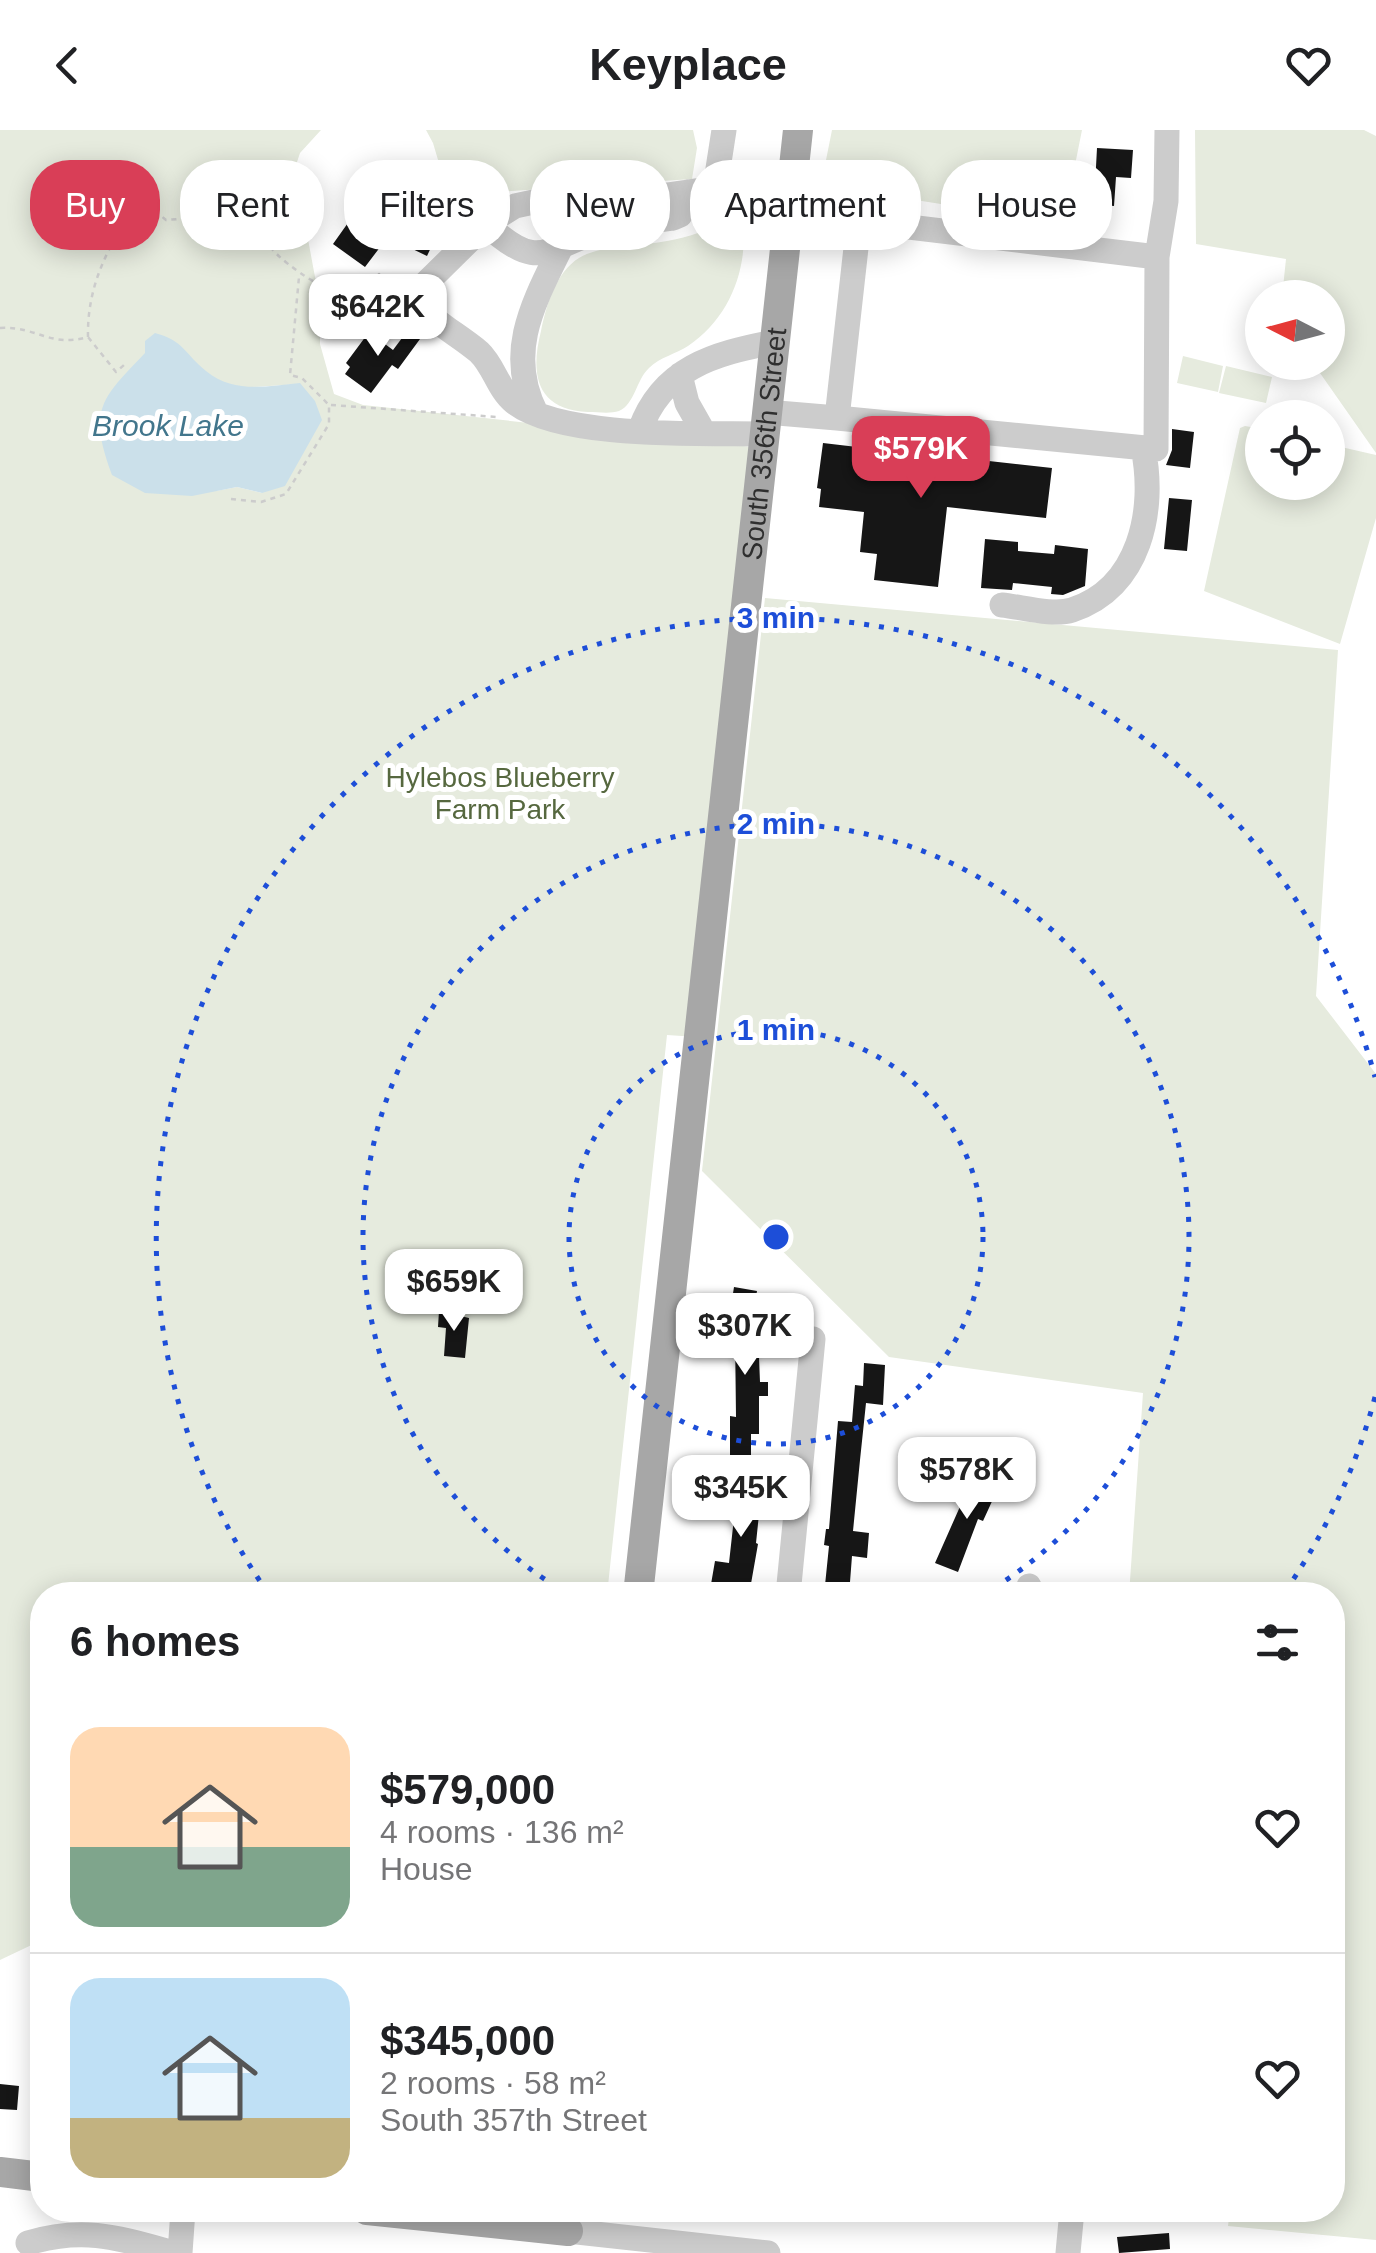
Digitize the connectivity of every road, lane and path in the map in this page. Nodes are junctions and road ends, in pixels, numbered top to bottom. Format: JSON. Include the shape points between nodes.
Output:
{"nodes":[{"id":1,"x":724,"y":130,"type":"edge"},
{"id":2,"x":798,"y":130,"type":"edge"},
{"id":3,"x":1168,"y":130,"type":"edge"},
{"id":4,"x":719,"y":160,"type":"edge"},
{"id":5,"x":794,"y":160,"type":"edge"},
{"id":6,"x":687,"y":192,"type":"junction"},
{"id":7,"x":690,"y":192,"type":"edge"},
{"id":8,"x":510,"y":209,"type":"edge"},
{"id":9,"x":670,"y":218,"type":"edge"},
{"id":10,"x":921,"y":229,"type":"edge"},
{"id":11,"x":510,"y":245,"type":"edge"},
{"id":12,"x":460,"y":250,"type":"edge"},
{"id":13,"x":555,"y":250,"type":"edge"},
{"id":14,"x":560,"y":250,"type":"edge"},
{"id":15,"x":784,"y":250,"type":"edge"},
{"id":16,"x":857,"y":250,"type":"edge"},
{"id":17,"x":1157,"y":257,"type":"junction"},
{"id":18,"x":300,"y":276,"type":"junction"},
{"id":19,"x":419,"y":304,"type":"junction"},
{"id":20,"x":0,"y":328,"type":"edge"},
{"id":21,"x":88,"y":337,"type":"junction"},
{"id":22,"x":774,"y":342,"type":"junction"},
{"id":23,"x":521,"y":353,"type":"junction"},
{"id":24,"x":485,"y":360,"type":"junction"},
{"id":25,"x":124,"y":366,"type":"dead end"},
{"id":26,"x":680,"y":375,"type":"junction"},
{"id":27,"x":329,"y":405,"type":"junction"},
{"id":28,"x":536,"y":413,"type":"junction"},
{"id":29,"x":498,"y":418,"type":"dead end"},
{"id":30,"x":837,"y":418,"type":"junction"},
{"id":31,"x":765,"y":423,"type":"junction"},
{"id":32,"x":640,"y":430,"type":"junction"},
{"id":33,"x":704,"y":433,"type":"junction"},
{"id":34,"x":1143,"y":448,"type":"junction"},
{"id":35,"x":230,"y":499,"type":"dead end"},
{"id":36,"x":1002,"y":606,"type":"dead end"},
{"id":37,"x":813,"y":1339,"type":"dead end"},
{"id":38,"x":639,"y":1582,"type":"edge"},
{"id":39,"x":789,"y":1582,"type":"edge"},
{"id":40,"x":0,"y":2172,"type":"edge"},
{"id":41,"x":30,"y":2176,"type":"edge"},
{"id":42,"x":178,"y":2222,"type":"edge"},
{"id":43,"x":482,"y":2222,"type":"edge"},
{"id":44,"x":1071,"y":2222,"type":"edge"},
{"id":45,"x":568,"y":2231,"type":"edge"},
{"id":46,"x":28,"y":2243,"type":"dead end"},
{"id":47,"x":166,"y":2252,"type":"edge"},
{"id":48,"x":768,"y":2253,"type":"edge"},
{"id":49,"x":1068,"y":2253,"type":"edge"}],
"edges":[{"from":1,"to":4,"type":"street"},
{"from":2,"to":5,"type":"main road","name":"South 356th Street"},
{"from":3,"to":17,"type":"street"},
{"from":6,"to":7,"type":"street"},
{"from":6,"to":8,"type":"street","via":[[566,195]]},
{"from":6,"to":9,"type":"street","via":[[680,215]]},
{"from":10,"to":17,"type":"street"},
{"from":11,"to":13,"type":"street","via":[[524,252]]},
{"from":12,"to":19,"type":"street","via":[[419,290]]},
{"from":14,"to":23,"type":"street","via":[[531,310]]},
{"from":15,"to":22,"type":"main road","name":"South 356th Street"},
{"from":16,"to":30,"type":"street"},
{"from":17,"to":34,"type":"street","via":[[1156,449]]},
{"from":18,"to":19,"type":"path","via":[[352,297],[379,274]]},
{"from":18,"to":21,"type":"path","via":[[258,230],[242,223],[166,220],[152,208],[134,209],[92,285]]},
{"from":18,"to":27,"type":"path","via":[[290,375]]},
{"from":19,"to":24,"type":"street"},
{"from":20,"to":21,"type":"path","via":[[20,327],[57,342]]},
{"from":21,"to":25,"type":"path","via":[[116,372]]},
{"from":22,"to":26,"type":"street","via":[[714,357]]},
{"from":22,"to":31,"type":"main road","name":"South 356th Street"},
{"from":23,"to":24,"type":"street","via":[[499,352]]},
{"from":23,"to":28,"type":"street"},
{"from":24,"to":28,"type":"street","via":[[514,402]]},
{"from":26,"to":32,"type":"street","via":[[656,396]]},
{"from":26,"to":33,"type":"street","via":[[686,403]]},
{"from":27,"to":29,"type":"path"},
{"from":27,"to":35,"type":"path","via":[[329,424],[286,494],[261,502]]},
{"from":28,"to":32,"type":"street","via":[[554,422]]},
{"from":30,"to":31,"type":"street"},
{"from":30,"to":34,"type":"street"},
{"from":31,"to":33,"type":"street"},
{"from":31,"to":38,"type":"main road","name":"South 356th Street"},
{"from":32,"to":33,"type":"street"},
{"from":34,"to":36,"type":"street","via":[[1147,511],[1135,553],[1112,586],[1068,612]]},
{"from":37,"to":39,"type":"street"},
{"from":40,"to":41,"type":"main road"},
{"from":42,"to":47,"type":"street"},
{"from":43,"to":45,"type":"main road"},
{"from":44,"to":49,"type":"street"},
{"from":45,"to":48,"type":"street"},
{"from":46,"to":47,"type":"street","via":[[89,2233]]}]}
